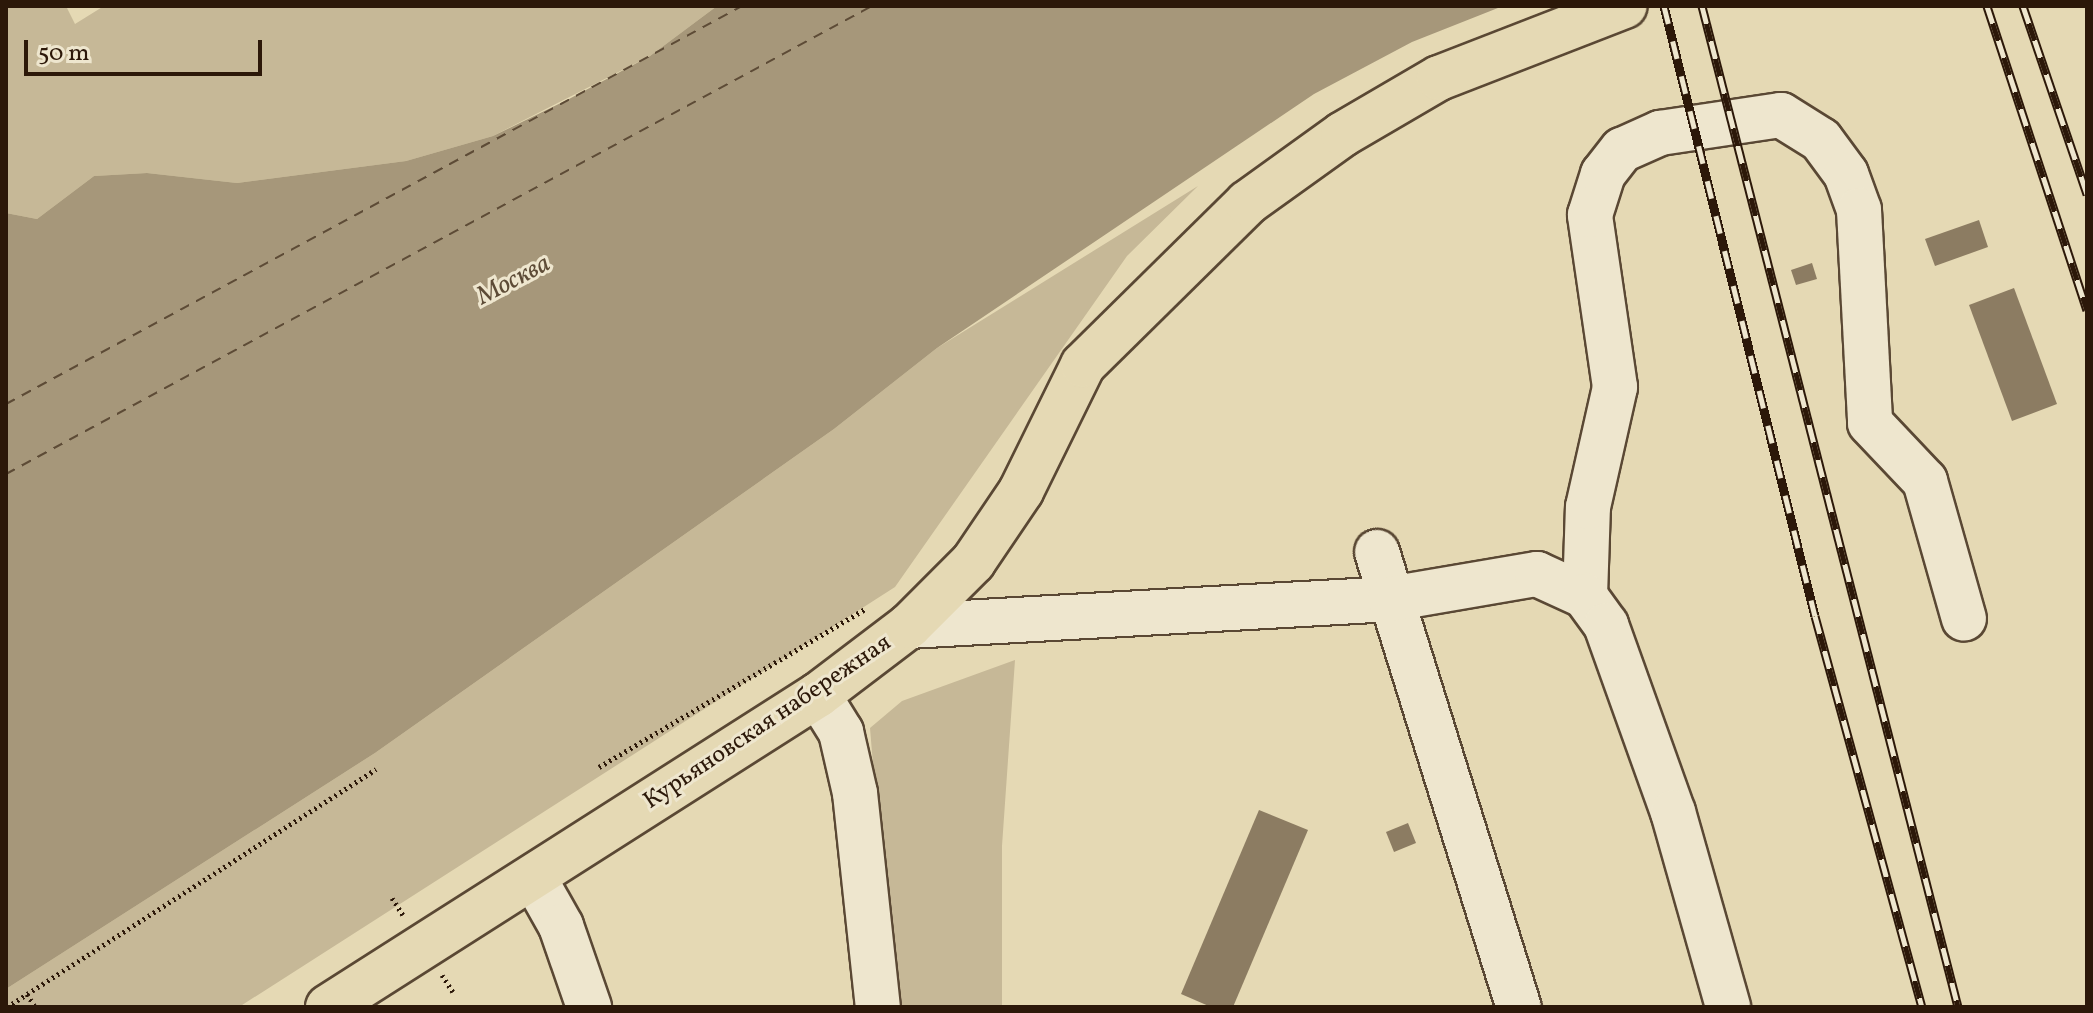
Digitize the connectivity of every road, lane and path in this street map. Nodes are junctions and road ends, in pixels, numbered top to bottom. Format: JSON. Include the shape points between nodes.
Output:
{"nodes":[{"id":1,"x":1625,"y":6,"type":"edge"},
{"id":2,"x":1377,"y":552,"type":"dead end"},
{"id":3,"x":1585,"y":596,"type":"junction"},
{"id":4,"x":1390,"y":599,"type":"junction"},
{"id":5,"x":871,"y":605,"type":"dead end"},
{"id":6,"x":1964,"y":619,"type":"dead end"},
{"id":7,"x":909,"y":626,"type":"junction"},
{"id":8,"x":818,"y":695,"type":"junction"},
{"id":9,"x":599,"y":767,"type":"dead end"},
{"id":10,"x":376,"y":769,"type":"dead end"},
{"id":11,"x":534,"y":878,"type":"junction"},
{"id":12,"x":392,"y":898,"type":"dead end"},
{"id":13,"x":403,"y":916,"type":"dead end"},
{"id":14,"x":441,"y":973,"type":"dead end"},
{"id":15,"x":453,"y":992,"type":"dead end"},
{"id":16,"x":27,"y":994,"type":"junction"},
{"id":17,"x":7,"y":1007,"type":"edge"},
{"id":18,"x":35,"y":1007,"type":"edge"},
{"id":19,"x":328,"y":1007,"type":"edge"},
{"id":20,"x":589,"y":1007,"type":"edge"},
{"id":21,"x":878,"y":1007,"type":"edge"},
{"id":22,"x":1519,"y":1007,"type":"edge"},
{"id":23,"x":1728,"y":1007,"type":"edge"}],
"edges":[{"from":1,"to":7,"type":"main road","name":"Курьяновская набережная","via":[[1439,78],[1343,134],[1247,203],[1083,365],[1021,491],[973,562]]},
{"from":2,"to":4,"type":"street"},
{"from":3,"to":4,"type":"street","via":[[1537,574]]},
{"from":3,"to":6,"type":"street","via":[[1588,507],[1615,387],[1590,215],[1603,174],[1622,150],[1660,133],[1781,115],[1821,140],[1846,174],[1859,210],[1870,423],[1925,481]]},
{"from":3,"to":23,"type":"street","via":[[1606,625],[1673,812]]},
{"from":4,"to":7,"type":"street"},
{"from":4,"to":22,"type":"street"},
{"from":5,"to":9,"type":"path"},
{"from":7,"to":8,"type":"main road","name":"Курьяновская набережная"},
{"from":8,"to":11,"type":"main road","name":"Курьяновская набережная"},
{"from":8,"to":21,"type":"street","via":[[841,732],[855,793]]},
{"from":10,"to":16,"type":"path"},
{"from":11,"to":19,"type":"main road","name":"Курьяновская набережная"},
{"from":11,"to":20,"type":"street","via":[[561,926]]},
{"from":12,"to":13,"type":"path"},
{"from":14,"to":15,"type":"path"},
{"from":16,"to":17,"type":"path"},
{"from":16,"to":18,"type":"path"}]}
